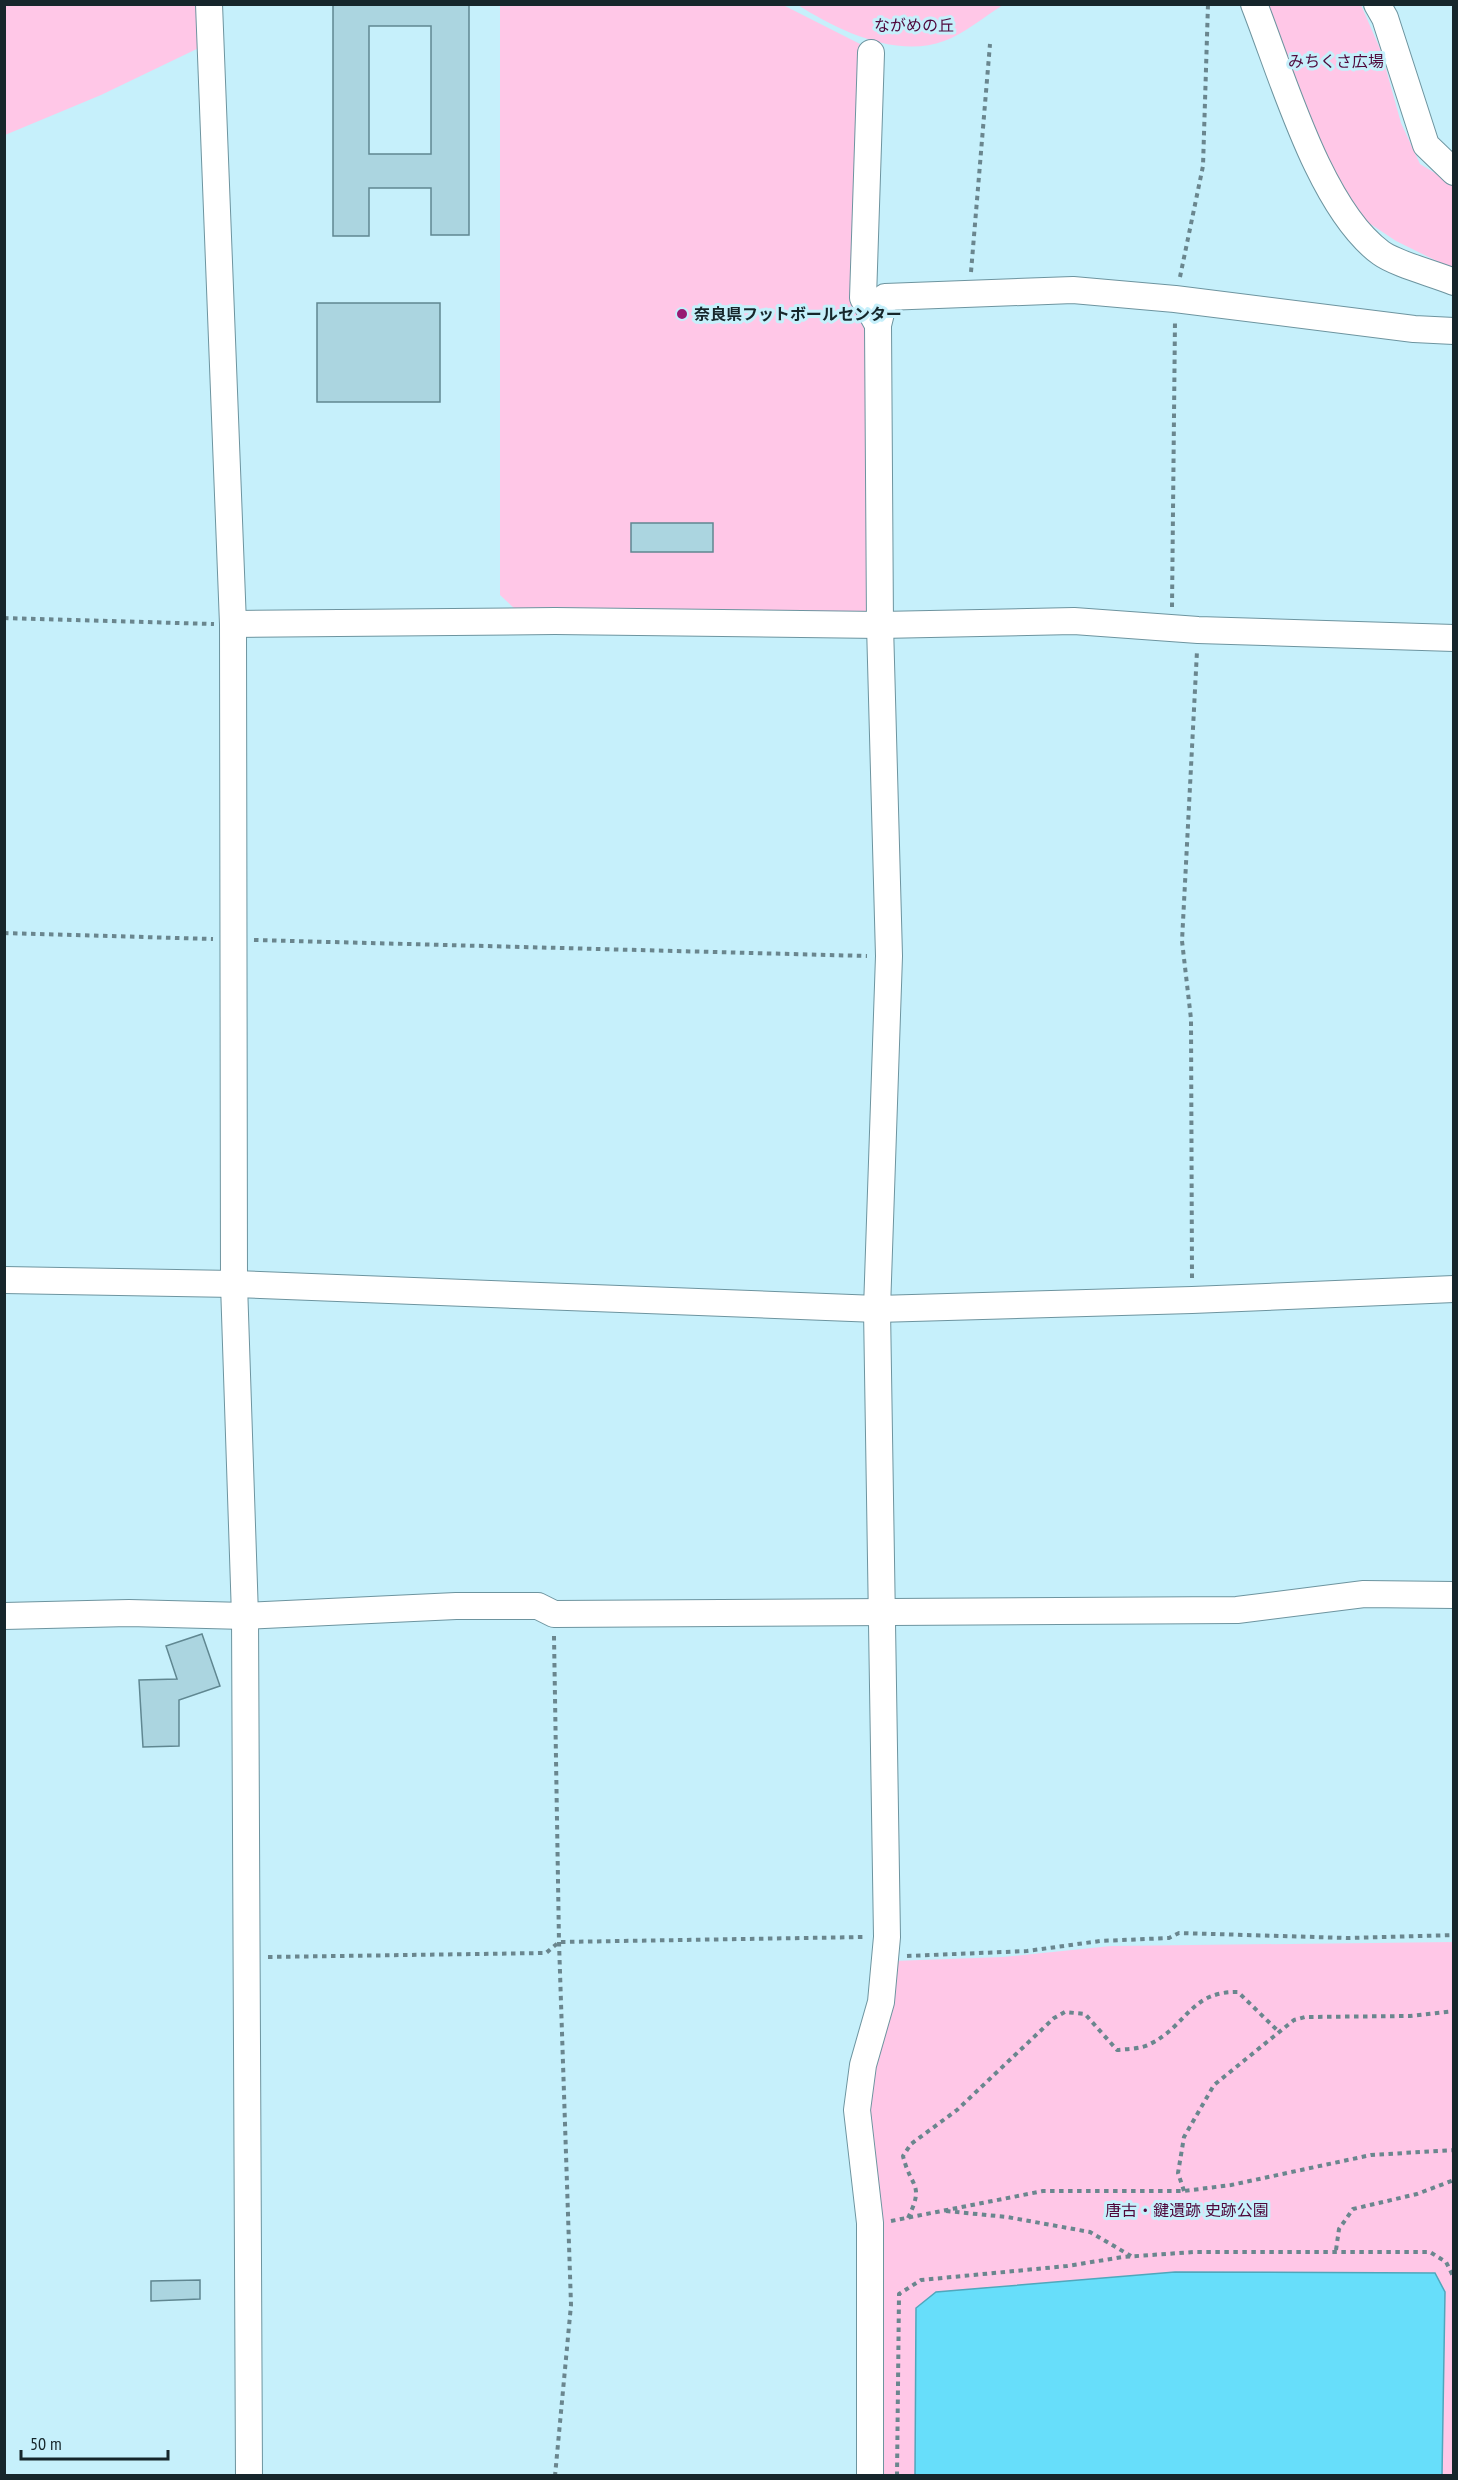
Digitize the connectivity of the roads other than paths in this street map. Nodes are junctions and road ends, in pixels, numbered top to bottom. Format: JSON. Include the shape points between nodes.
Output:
{"nodes":[{"id":1,"x":209,"y":4,"type":"edge"},
{"id":2,"x":1254,"y":4,"type":"edge"},
{"id":3,"x":1377,"y":4,"type":"edge"},
{"id":4,"x":872,"y":53,"type":"dead end"},
{"id":5,"x":1454,"y":172,"type":"edge"},
{"id":6,"x":1454,"y":282,"type":"edge"},
{"id":7,"x":878,"y":325,"type":"junction"},
{"id":8,"x":1454,"y":331,"type":"edge"},
{"id":9,"x":232,"y":624,"type":"junction"},
{"id":10,"x":880,"y":625,"type":"junction"},
{"id":11,"x":1454,"y":638,"type":"edge"},
{"id":12,"x":4,"y":1280,"type":"edge"},
{"id":13,"x":234,"y":1284,"type":"junction"},
{"id":14,"x":1454,"y":1289,"type":"edge"},
{"id":15,"x":877,"y":1309,"type":"junction"},
{"id":16,"x":1454,"y":1595,"type":"edge"},
{"id":17,"x":880,"y":1613,"type":"junction"},
{"id":18,"x":4,"y":1616,"type":"edge"},
{"id":19,"x":245,"y":1616,"type":"junction"},
{"id":20,"x":249,"y":2475,"type":"edge"},
{"id":21,"x":870,"y":2475,"type":"edge"}],
"edges":[{"from":1,"to":9,"type":"street"},
{"from":2,"to":6,"type":"street","via":[[1325,184],[1348,219],[1382,254]]},
{"from":3,"to":5,"type":"street","via":[[1426,145]]},
{"from":4,"to":7,"type":"street","via":[[863,298]]},
{"from":7,"to":8,"type":"street","via":[[885,297],[1073,290]]},
{"from":7,"to":10,"type":"street"},
{"from":9,"to":10,"type":"street","via":[[555,621]]},
{"from":9,"to":13,"type":"street"},
{"from":10,"to":11,"type":"street","via":[[1074,621],[1198,630]]},
{"from":10,"to":15,"type":"street","via":[[889,956]]},
{"from":12,"to":13,"type":"street"},
{"from":13,"to":15,"type":"street"},
{"from":13,"to":19,"type":"street"},
{"from":14,"to":15,"type":"street"},
{"from":15,"to":17,"type":"street"},
{"from":16,"to":17,"type":"street","via":[[1364,1594],[1237,1610]]},
{"from":17,"to":19,"type":"street","via":[[554,1614],[538,1606],[456,1606]]},
{"from":17,"to":21,"type":"street","via":[[886,1947],[881,2002],[863,2065],[857,2110],[870,2223]]},
{"from":18,"to":19,"type":"street"},
{"from":19,"to":20,"type":"street"}]}
